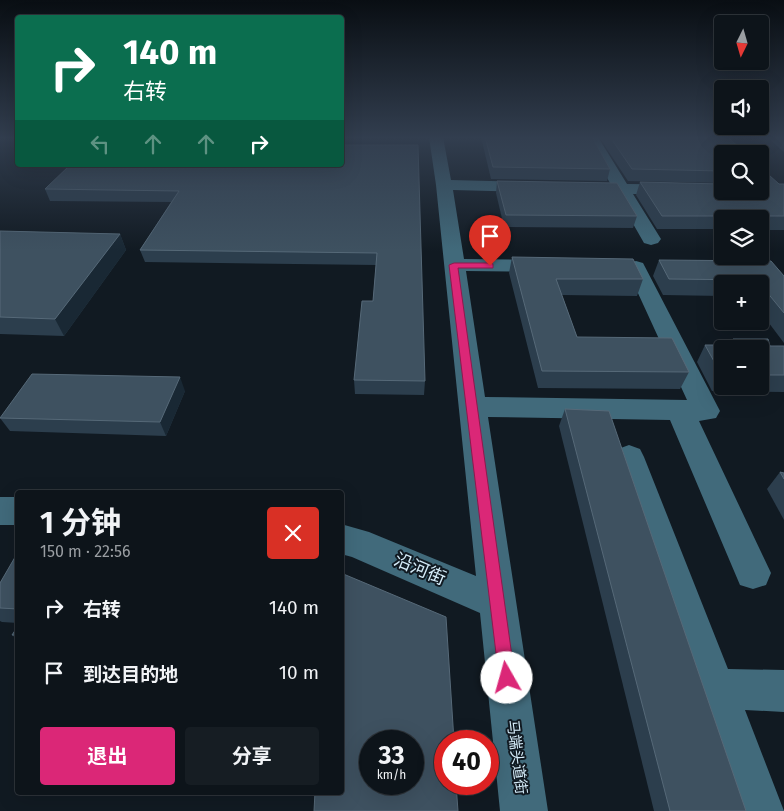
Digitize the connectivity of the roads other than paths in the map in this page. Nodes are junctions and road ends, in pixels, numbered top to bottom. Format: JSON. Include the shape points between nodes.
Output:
{"nodes":[{"id":1,"x":442,"y":175,"type":"edge"},
{"id":2,"x":613,"y":175,"type":"edge"},
{"id":3,"x":444,"y":186,"type":"junction"},
{"id":4,"x":552,"y":187,"type":"edge"},
{"id":5,"x":572,"y":187,"type":"edge"},
{"id":6,"x":621,"y":188,"type":"junction"},
{"id":7,"x":714,"y":190,"type":"edge"},
{"id":8,"x":651,"y":239,"type":"dead end"},
{"id":9,"x":454,"y":265,"type":"junction"},
{"id":10,"x":569,"y":267,"type":"edge"},
{"id":11,"x":636,"y":267,"type":"edge"},
{"id":12,"x":472,"y":407,"type":"junction"},
{"id":13,"x":680,"y":410,"type":"junction"},
{"id":14,"x":629,"y":457,"type":"dead end"},
{"id":15,"x":0,"y":511,"type":"edge"},
{"id":16,"x":15,"y":511,"type":"edge"},
{"id":17,"x":344,"y":540,"type":"edge"},
{"id":18,"x":753,"y":573,"type":"dead end"},
{"id":19,"x":497,"y":602,"type":"junction"},
{"id":20,"x":716,"y":688,"type":"junction"},
{"id":21,"x":784,"y":691,"type":"edge"},
{"id":22,"x":524,"y":811,"type":"edge"},
{"id":23,"x":761,"y":811,"type":"edge"}],
"edges":[{"from":1,"to":3,"type":"street","name":"马端头道街"},
{"from":2,"to":6,"type":"street"},
{"from":3,"to":4,"type":"street"},
{"from":3,"to":9,"type":"street","name":"马端头道街"},
{"from":5,"to":6,"type":"street"},
{"from":6,"to":7,"type":"street"},
{"from":6,"to":8,"type":"street"},
{"from":9,"to":10,"type":"street"},
{"from":9,"to":12,"type":"street","name":"马端头道街"},
{"from":11,"to":13,"type":"street","via":[[691,352],[706,411]]},
{"from":12,"to":13,"type":"street"},
{"from":12,"to":19,"type":"street","name":"马端头道街"},
{"from":13,"to":18,"type":"street"},
{"from":14,"to":20,"type":"street"},
{"from":15,"to":16,"type":"street"},
{"from":17,"to":19,"type":"street","name":"沿河街"},
{"from":19,"to":22,"type":"street","name":"马端头道街"},
{"from":20,"to":21,"type":"street"},
{"from":20,"to":23,"type":"street"}]}
